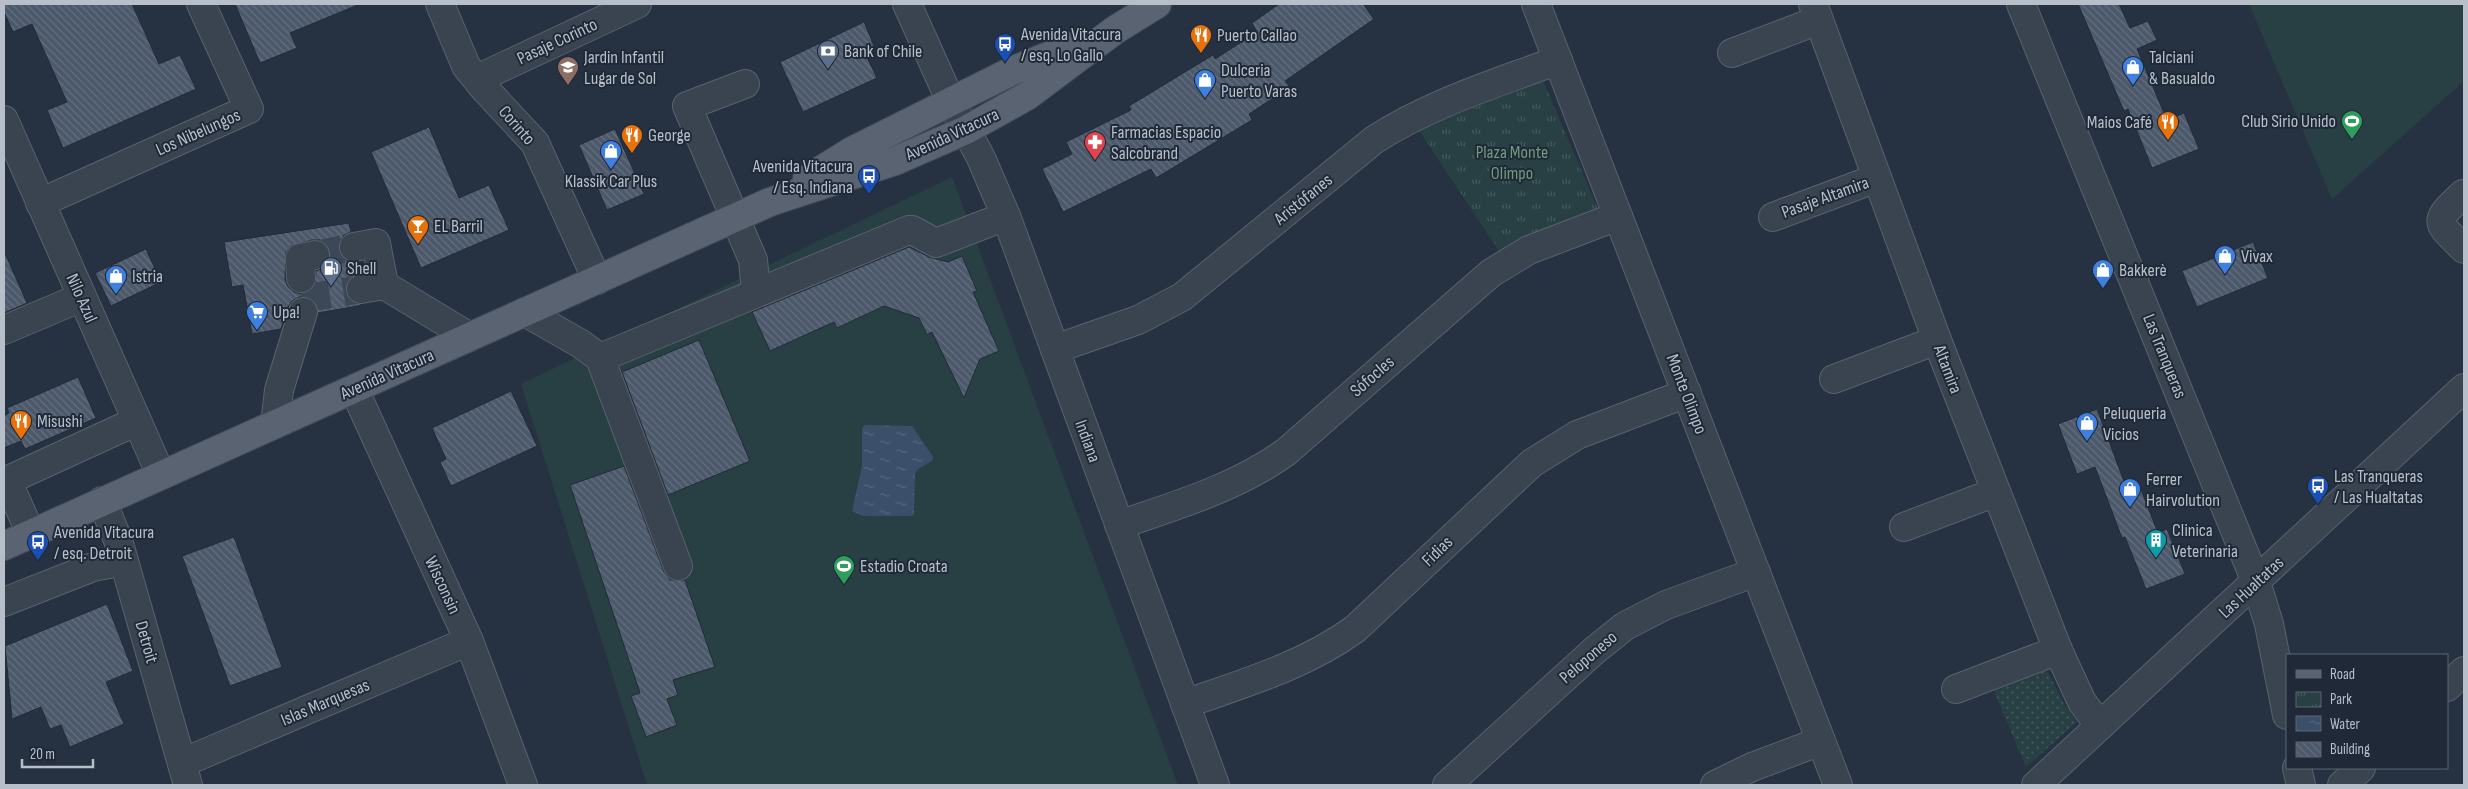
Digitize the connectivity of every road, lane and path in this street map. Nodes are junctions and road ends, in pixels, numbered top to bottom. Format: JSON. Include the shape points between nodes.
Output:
{"nodes":[{"id":1,"x":201,"y":4,"type":"edge"},
{"id":2,"x":440,"y":4,"type":"edge"},
{"id":3,"x":637,"y":4,"type":"edge"},
{"id":4,"x":907,"y":4,"type":"edge"},
{"id":5,"x":1157,"y":4,"type":"edge"},
{"id":6,"x":1536,"y":4,"type":"edge"},
{"id":7,"x":2021,"y":4,"type":"edge"},
{"id":8,"x":1816,"y":12,"type":"edge"},
{"id":9,"x":1115,"y":30,"type":"junction"},
{"id":10,"x":1732,"y":53,"type":"dead end"},
{"id":11,"x":1558,"y":60,"type":"junction"},
{"id":12,"x":477,"y":79,"type":"junction"},
{"id":13,"x":745,"y":84,"type":"dead end"},
{"id":14,"x":951,"y":102,"type":"junction"},
{"id":15,"x":4,"y":120,"type":"edge"},
{"id":16,"x":966,"y":130,"type":"junction"},
{"id":17,"x":1877,"y":178,"type":"junction"},
{"id":18,"x":2463,"y":194,"type":"dead end"},
{"id":19,"x":770,"y":202,"type":"junction"},
{"id":20,"x":40,"y":203,"type":"junction"},
{"id":21,"x":1006,"y":216,"type":"junction"},
{"id":22,"x":1618,"y":216,"type":"junction"},
{"id":23,"x":1773,"y":217,"type":"dead end"},
{"id":24,"x":736,"y":218,"type":"junction"},
{"id":25,"x":354,"y":247,"type":"tunnel mouth"},
{"id":26,"x":2464,"y":249,"type":"edge"},
{"id":27,"x":315,"y":255,"type":"tunnel mouth"},
{"id":28,"x":301,"y":278,"type":"dead end"},
{"id":29,"x":597,"y":280,"type":"junction"},
{"id":30,"x":756,"y":292,"type":"junction"},
{"id":31,"x":82,"y":297,"type":"junction"},
{"id":32,"x":525,"y":312,"type":"junction"},
{"id":33,"x":303,"y":314,"type":"dead end"},
{"id":34,"x":4,"y":330,"type":"edge"},
{"id":35,"x":470,"y":337,"type":"junction"},
{"id":36,"x":1937,"y":340,"type":"junction"},
{"id":37,"x":1055,"y":349,"type":"junction"},
{"id":38,"x":600,"y":358,"type":"junction"},
{"id":39,"x":1834,"y":379,"type":"dead end"},
{"id":40,"x":2464,"y":388,"type":"edge"},
{"id":41,"x":354,"y":389,"type":"junction"},
{"id":42,"x":1687,"y":393,"type":"junction"},
{"id":43,"x":137,"y":421,"type":"junction"},
{"id":44,"x":275,"y":424,"type":"junction"},
{"id":45,"x":161,"y":475,"type":"junction"},
{"id":46,"x":5,"y":481,"type":"edge"},
{"id":47,"x":1996,"y":492,"type":"junction"},
{"id":48,"x":102,"y":501,"type":"junction"},
{"id":49,"x":1119,"y":525,"type":"junction"},
{"id":50,"x":1904,"y":527,"type":"dead end"},
{"id":51,"x":31,"y":534,"type":"junction"},
{"id":52,"x":4,"y":546,"type":"edge"},
{"id":53,"x":124,"y":561,"type":"junction"},
{"id":54,"x":678,"y":566,"type":"dead end"},
{"id":55,"x":1756,"y":572,"type":"junction"},
{"id":56,"x":2256,"y":582,"type":"junction"},
{"id":57,"x":4,"y":602,"type":"edge"},
{"id":58,"x":469,"y":641,"type":"junction"},
{"id":59,"x":2058,"y":650,"type":"junction"},
{"id":60,"x":2464,"y":671,"type":"edge"},
{"id":61,"x":2448,"y":686,"type":"edge"},
{"id":62,"x":1956,"y":689,"type":"dead end"},
{"id":63,"x":1185,"y":704,"type":"junction"},
{"id":64,"x":2286,"y":710,"type":"edge"},
{"id":65,"x":2100,"y":726,"type":"junction"},
{"id":66,"x":1821,"y":741,"type":"junction"},
{"id":67,"x":2297,"y":769,"type":"edge"},
{"id":68,"x":2360,"y":769,"type":"edge"},
{"id":69,"x":184,"y":774,"type":"edge"},
{"id":70,"x":523,"y":785,"type":"edge"},
{"id":71,"x":1215,"y":785,"type":"edge"},
{"id":72,"x":1447,"y":785,"type":"edge"},
{"id":73,"x":1715,"y":785,"type":"edge"},
{"id":74,"x":1838,"y":785,"type":"edge"},
{"id":75,"x":2036,"y":785,"type":"edge"},
{"id":76,"x":2301,"y":785,"type":"edge"},
{"id":77,"x":2342,"y":785,"type":"edge"}],
"edges":[{"from":1,"to":20,"type":"street","name":"Los Nibelungos","via":[[249,109]]},
{"from":2,"to":12,"type":"street","name":"Corinto","via":[[466,66]]},
{"from":3,"to":12,"type":"street","name":"Pasaje Corinto"},
{"from":4,"to":14,"type":"street","name":"Indiana"},
{"from":5,"to":9,"type":"main road","name":"Avenida Vitacura"},
{"from":6,"to":11,"type":"street","name":"Monte Olimpo"},
{"from":7,"to":56,"type":"street","name":"Las Tranqueras"},
{"from":8,"to":10,"type":"street"},
{"from":8,"to":17,"type":"street","name":"Altamira"},
{"from":9,"to":14,"type":"main road","name":"Avenida Vitacura","via":[[1014,70]]},
{"from":9,"to":16,"type":"main road","name":"Avenida Vitacura","via":[[1027,96]]},
{"from":11,"to":22,"type":"street","name":"Monte Olimpo"},
{"from":11,"to":37,"type":"street","name":"Aristófanes","via":[[1398,124],[1182,296],[1138,320]]},
{"from":12,"to":29,"type":"street","name":"Corinto","via":[[535,142]]},
{"from":13,"to":24,"type":"street","via":[[687,106]]},
{"from":14,"to":16,"type":"street","name":"Indiana"},
{"from":14,"to":19,"type":"main road","name":"Avenida Vitacura","via":[[852,151]]},
{"from":15,"to":20,"type":"street","name":"Nilo Azul"},
{"from":16,"to":19,"type":"main road","name":"Avenida Vitacura","via":[[895,161]]},
{"from":16,"to":21,"type":"street","name":"Indiana"},
{"from":17,"to":23,"type":"street","name":"Pasaje Altamira"},
{"from":17,"to":36,"type":"street","name":"Altamira"},
{"from":18,"to":26,"type":"street","via":[[2442,213],[2440,220],[2442,227]]},
{"from":19,"to":24,"type":"main road","name":"Avenida Vitacura"},
{"from":20,"to":31,"type":"street","name":"Nilo Azul"},
{"from":21,"to":30,"type":"street","via":[[936,243],[909,230]]},
{"from":21,"to":37,"type":"street","name":"Indiana"},
{"from":22,"to":42,"type":"street","name":"Monte Olimpo"},
{"from":22,"to":49,"type":"street","name":"Sófocles","via":[[1529,250],[1491,273],[1267,466],[1219,489]]},
{"from":24,"to":29,"type":"main road","name":"Avenida Vitacura"},
{"from":24,"to":30,"type":"street","via":[[753,260]]},
{"from":25,"to":35,"type":"street","via":[[376,243],[373,287]]},
{"from":27,"to":28,"type":"street","via":[[300,258]]},
{"from":29,"to":32,"type":"main road","name":"Avenida Vitacura"},
{"from":30,"to":38,"type":"street"},
{"from":31,"to":34,"type":"street"},
{"from":31,"to":43,"type":"street","name":"Nilo Azul"},
{"from":32,"to":35,"type":"main road","name":"Avenida Vitacura"},
{"from":32,"to":38,"type":"street"},
{"from":33,"to":44,"type":"street","via":[[280,390]]},
{"from":35,"to":41,"type":"main road","name":"Avenida Vitacura"},
{"from":36,"to":39,"type":"street"},
{"from":36,"to":47,"type":"street","name":"Altamira"},
{"from":37,"to":49,"type":"street","name":"Indiana"},
{"from":38,"to":54,"type":"street"},
{"from":40,"to":56,"type":"street","name":"Las Hualtatas"},
{"from":41,"to":44,"type":"main road","name":"Avenida Vitacura"},
{"from":41,"to":58,"type":"street","name":"Wisconsin"},
{"from":42,"to":55,"type":"street","name":"Monte Olimpo"},
{"from":42,"to":63,"type":"street","name":"Fidias","via":[[1577,435],[1538,458],[1355,629],[1332,646],[1286,668]]},
{"from":43,"to":45,"type":"street","name":"Nilo Azul"},
{"from":43,"to":46,"type":"street"},
{"from":44,"to":45,"type":"main road","name":"Avenida Vitacura"},
{"from":45,"to":48,"type":"main road","name":"Avenida Vitacura"},
{"from":46,"to":51,"type":"street"},
{"from":47,"to":50,"type":"street"},
{"from":47,"to":59,"type":"street","name":"Altamira"},
{"from":48,"to":51,"type":"main road","name":"Avenida Vitacura"},
{"from":48,"to":53,"type":"street","name":"Detroit"},
{"from":49,"to":63,"type":"street","name":"Indiana"},
{"from":51,"to":52,"type":"main road","name":"Avenida Vitacura"},
{"from":53,"to":57,"type":"street","via":[[93,567]]},
{"from":53,"to":69,"type":"street","name":"Detroit"},
{"from":55,"to":66,"type":"street","name":"Monte Olimpo"},
{"from":55,"to":72,"type":"street","name":"Peloponeso","via":[[1666,605],[1625,626]]},
{"from":56,"to":64,"type":"street","name":"Las Tranqueras","via":[[2269,624]]},
{"from":56,"to":65,"type":"street","name":"Las Hualtatas"},
{"from":58,"to":69,"type":"street","name":"Islas Marquesas"},
{"from":58,"to":70,"type":"street","name":"Wisconsin"},
{"from":59,"to":62,"type":"street"},
{"from":59,"to":65,"type":"street","name":"Altamira","via":[[2082,702]]},
{"from":60,"to":61,"type":"street"},
{"from":63,"to":71,"type":"street","name":"Indiana"},
{"from":65,"to":75,"type":"street","name":"Las Hualtatas"},
{"from":66,"to":73,"type":"street"},
{"from":66,"to":74,"type":"street","name":"Monte Olimpo"},
{"from":67,"to":76,"type":"street"},
{"from":68,"to":77,"type":"street"}]}
